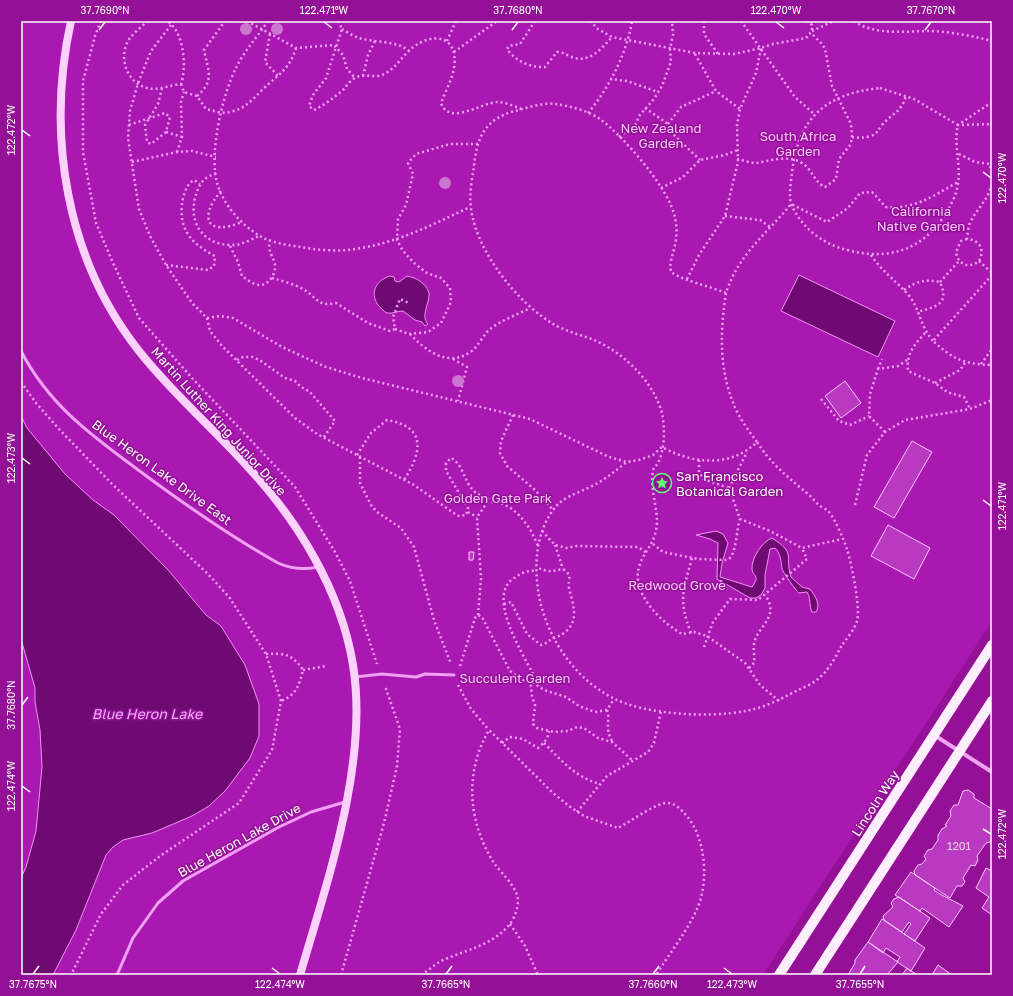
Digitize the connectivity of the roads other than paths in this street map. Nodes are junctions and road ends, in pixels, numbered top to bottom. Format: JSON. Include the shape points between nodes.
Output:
{"nodes":[{"id":1,"x":71,"y":21,"type":"edge"},
{"id":2,"x":21,"y":351,"type":"edge"},
{"id":3,"x":319,"y":567,"type":"junction"},
{"id":4,"x":992,"y":645,"type":"edge"},
{"id":5,"x":454,"y":675,"type":"road end"},
{"id":6,"x":355,"y":677,"type":"junction"},
{"id":7,"x":992,"y":701,"type":"edge"},
{"id":8,"x":934,"y":735,"type":"junction"},
{"id":9,"x":960,"y":752,"type":"junction"},
{"id":10,"x":992,"y":772,"type":"edge"},
{"id":11,"x":347,"y":801,"type":"junction"},
{"id":12,"x":117,"y":975,"type":"edge"},
{"id":13,"x":300,"y":975,"type":"edge"},
{"id":14,"x":779,"y":975,"type":"edge"},
{"id":15,"x":815,"y":975,"type":"edge"}],
"edges":[{"from":1,"to":3,"type":"street","name":"Martin Luther King Junior Drive","via":[[62,83],[62,141],[70,204],[77,234],[89,266],[108,303],[139,351],[263,484],[294,524]]},
{"from":2,"to":3,"type":"lane","name":"Blue Heron Lake Drive East","via":[[38,380],[62,410],[178,499],[278,563],[288,567]]},
{"from":3,"to":6,"type":"street","name":"Martin Luther King Junior Drive","via":[[341,620]]},
{"from":4,"to":8,"type":"main road","name":"Lincoln Way"},
{"from":5,"to":6,"type":"lane","via":[[425,674],[416,677],[382,674]]},
{"from":6,"to":11,"type":"street","name":"Martin Luther King Junior Drive","via":[[355,730]]},
{"from":7,"to":9,"type":"main road"},
{"from":8,"to":9,"type":"street"},
{"from":8,"to":14,"type":"main road","name":"Lincoln Way"},
{"from":9,"to":10,"type":"street"},
{"from":9,"to":15,"type":"main road"},
{"from":11,"to":12,"type":"lane","name":"Blue Heron Lake Drive","via":[[311,812],[276,828],[183,881],[158,903],[133,938]]},
{"from":11,"to":13,"type":"street","name":"Martin Luther King Junior Drive"}]}
